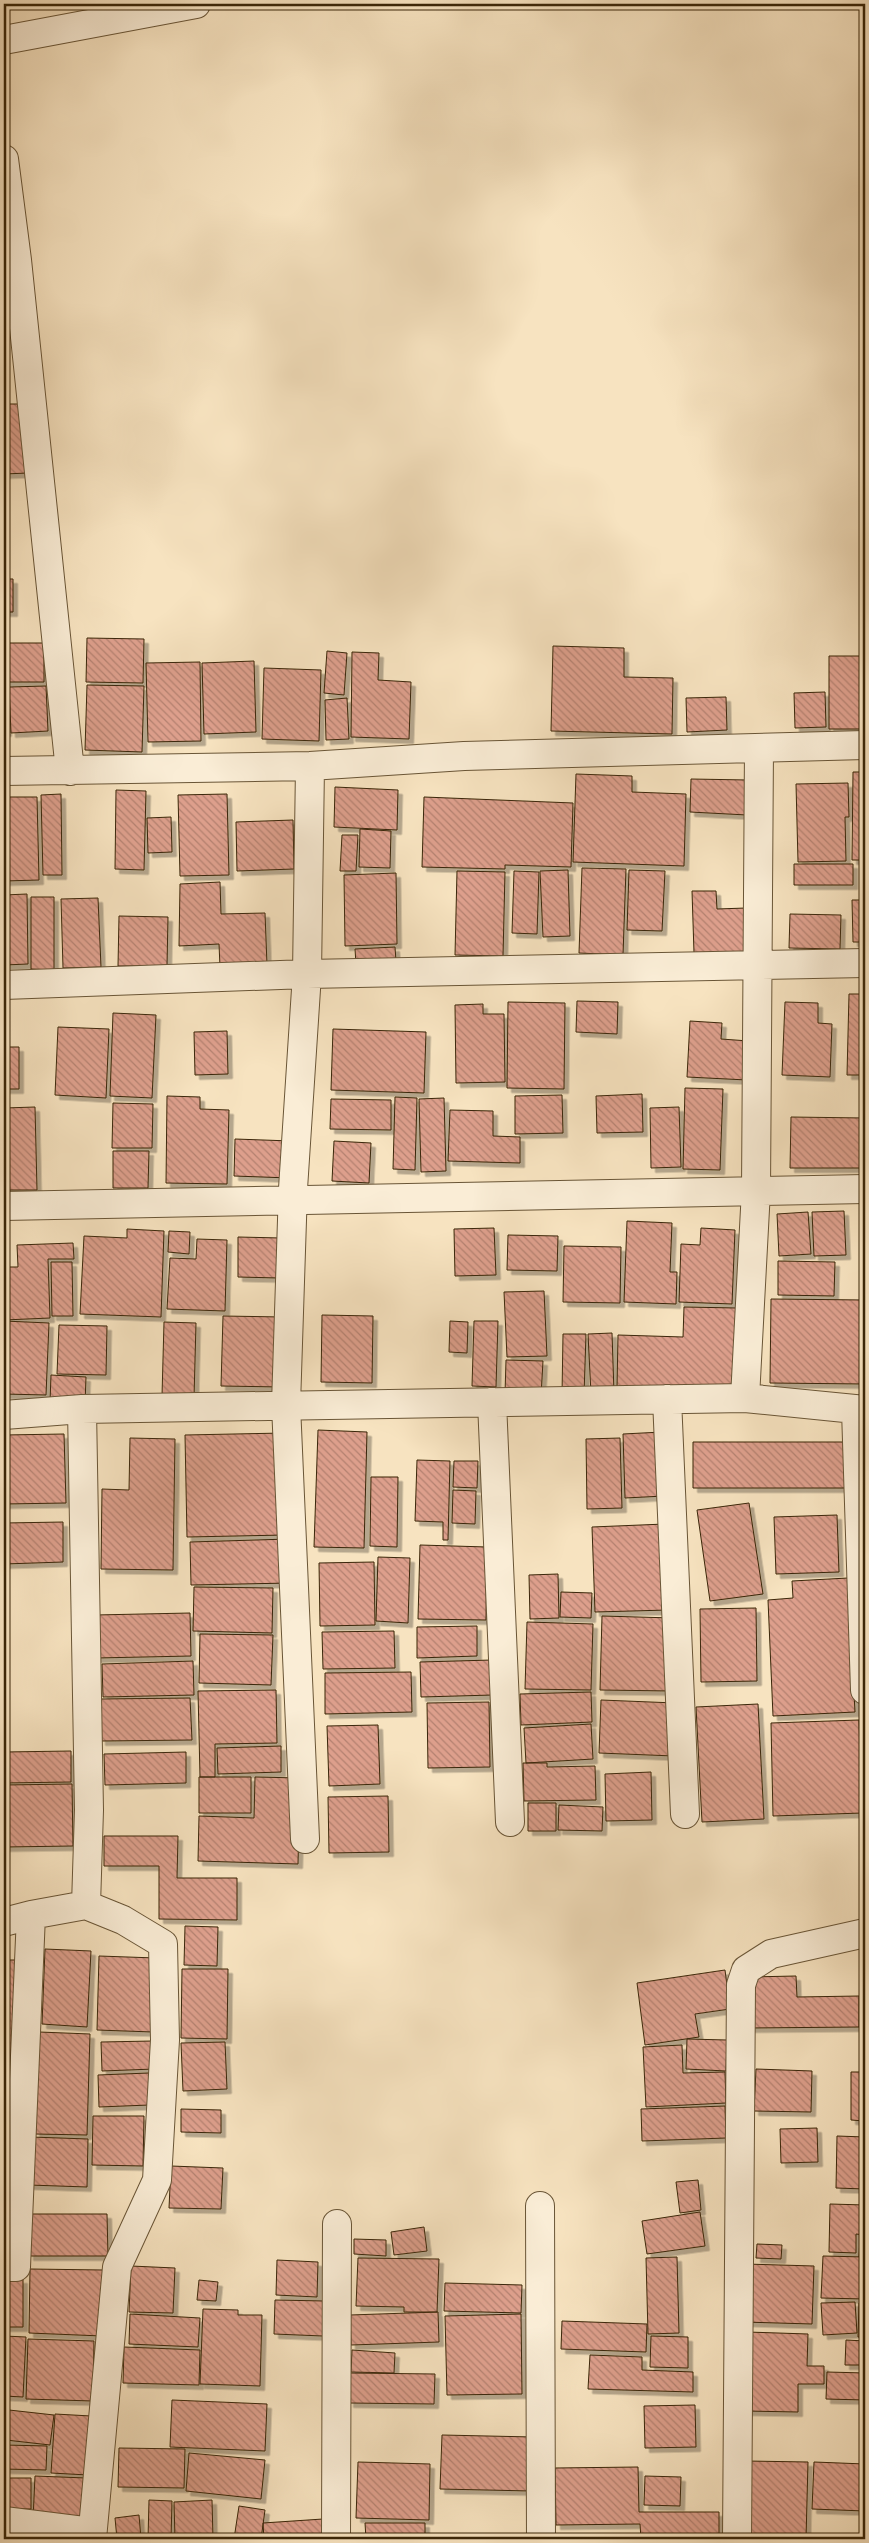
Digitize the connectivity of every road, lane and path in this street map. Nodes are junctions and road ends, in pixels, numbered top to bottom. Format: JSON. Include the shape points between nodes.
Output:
{"nodes":[{"id":1,"x":196,"y":4,"type":"edge"},
{"id":2,"x":4,"y":40,"type":"edge"},
{"id":3,"x":4,"y":159,"type":"edge"},
{"id":4,"x":865,"y":744,"type":"edge"},
{"id":5,"x":759,"y":748,"type":"junction"},
{"id":6,"x":310,"y":766,"type":"junction"},
{"id":7,"x":4,"y":771,"type":"edge"},
{"id":8,"x":70,"y":771,"type":"junction"},
{"id":9,"x":865,"y":964,"type":"edge"},
{"id":10,"x":756,"y":966,"type":"junction"},
{"id":11,"x":307,"y":974,"type":"junction"},
{"id":12,"x":4,"y":985,"type":"edge"},
{"id":13,"x":865,"y":1189,"type":"edge"},
{"id":14,"x":756,"y":1190,"type":"junction"},
{"id":15,"x":292,"y":1200,"type":"junction"},
{"id":16,"x":4,"y":1206,"type":"edge"},
{"id":17,"x":744,"y":1398,"type":"junction"},
{"id":18,"x":667,"y":1399,"type":"junction"},
{"id":19,"x":492,"y":1402,"type":"junction"},
{"id":20,"x":286,"y":1405,"type":"junction"},
{"id":21,"x":82,"y":1409,"type":"junction"},
{"id":22,"x":861,"y":1410,"type":"edge"},
{"id":23,"x":4,"y":1415,"type":"edge"},
{"id":24,"x":865,"y":1690,"type":"edge"},
{"id":25,"x":685,"y":1814,"type":"dead end"},
{"id":26,"x":510,"y":1822,"type":"dead end"},
{"id":27,"x":305,"y":1839,"type":"dead end"},
{"id":28,"x":86,"y":1905,"type":"junction"},
{"id":29,"x":31,"y":1915,"type":"junction"},
{"id":30,"x":4,"y":1922,"type":"edge"},
{"id":31,"x":865,"y":1933,"type":"edge"},
{"id":32,"x":540,"y":2206,"type":"dead end"},
{"id":33,"x":337,"y":2224,"type":"dead end"},
{"id":34,"x":4,"y":2267,"type":"edge"},
{"id":35,"x":4,"y":2521,"type":"edge"},
{"id":36,"x":92,"y":2536,"type":"edge"},
{"id":37,"x":336,"y":2539,"type":"edge"},
{"id":38,"x":541,"y":2539,"type":"edge"},
{"id":39,"x":737,"y":2539,"type":"edge"}],
"edges":[{"from":1,"to":2,"type":"street"},
{"from":3,"to":8,"type":"street"},
{"from":4,"to":5,"type":"street"},
{"from":5,"to":6,"type":"street","via":[[464,756]]},
{"from":5,"to":10,"type":"street"},
{"from":6,"to":8,"type":"street"},
{"from":6,"to":11,"type":"street"},
{"from":7,"to":8,"type":"street"},
{"from":9,"to":10,"type":"street"},
{"from":10,"to":11,"type":"street"},
{"from":10,"to":14,"type":"street"},
{"from":11,"to":12,"type":"street"},
{"from":11,"to":15,"type":"street"},
{"from":13,"to":14,"type":"street"},
{"from":14,"to":15,"type":"street"},
{"from":14,"to":17,"type":"street"},
{"from":15,"to":16,"type":"street"},
{"from":15,"to":20,"type":"street"},
{"from":17,"to":18,"type":"street"},
{"from":17,"to":22,"type":"street"},
{"from":18,"to":19,"type":"street"},
{"from":18,"to":25,"type":"street"},
{"from":19,"to":20,"type":"street"},
{"from":19,"to":26,"type":"street"},
{"from":20,"to":21,"type":"street"},
{"from":20,"to":27,"type":"street"},
{"from":21,"to":23,"type":"street"},
{"from":21,"to":28,"type":"street","via":[[89,1810]]},
{"from":22,"to":24,"type":"street"},
{"from":28,"to":29,"type":"street"},
{"from":28,"to":36,"type":"street","via":[[123,1920],[163,1944],[165,2040],[158,2180],[117,2267]]},
{"from":29,"to":30,"type":"street"},
{"from":29,"to":34,"type":"street","via":[[16,2267]]},
{"from":31,"to":39,"type":"street","via":[[771,1954],[746,1970],[741,1985]]},
{"from":32,"to":38,"type":"street"},
{"from":33,"to":37,"type":"street"},
{"from":35,"to":36,"type":"street"}]}
